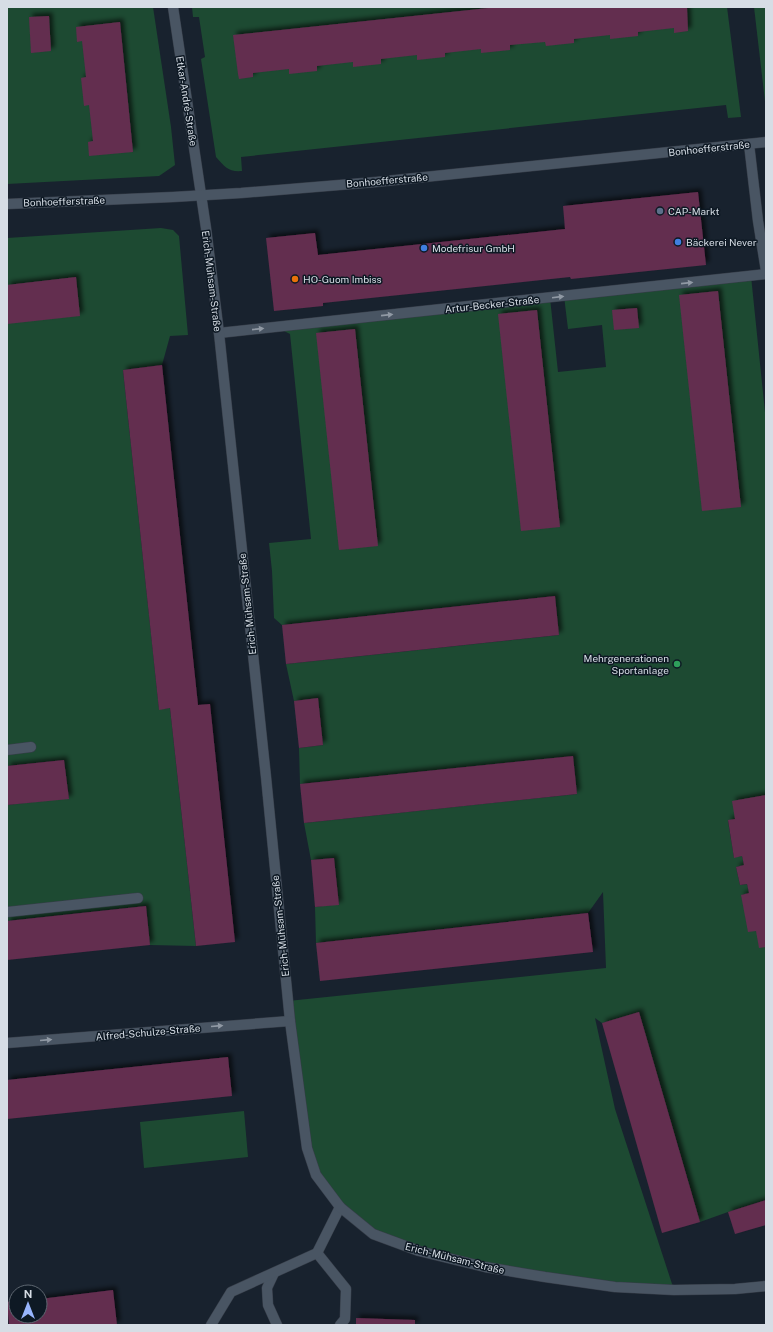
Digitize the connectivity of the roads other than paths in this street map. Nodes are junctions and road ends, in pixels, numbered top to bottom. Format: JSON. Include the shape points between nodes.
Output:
{"nodes":[{"id":1,"x":173,"y":7,"type":"edge"},
{"id":2,"x":766,"y":142,"type":"edge"},
{"id":3,"x":749,"y":144,"type":"junction"},
{"id":4,"x":201,"y":196,"type":"junction"},
{"id":5,"x":7,"y":204,"type":"edge"},
{"id":6,"x":766,"y":271,"type":"edge"},
{"id":7,"x":766,"y":274,"type":"edge"},
{"id":8,"x":219,"y":333,"type":"junction"},
{"id":9,"x":31,"y":747,"type":"dead end"},
{"id":10,"x":7,"y":750,"type":"edge"},
{"id":11,"x":138,"y":898,"type":"dead end"},
{"id":12,"x":7,"y":912,"type":"edge"},
{"id":13,"x":290,"y":1020,"type":"junction"},
{"id":14,"x":7,"y":1043,"type":"edge"},
{"id":15,"x":340,"y":1207,"type":"junction"},
{"id":16,"x":317,"y":1253,"type":"junction"},
{"id":17,"x":274,"y":1273,"type":"junction"},
{"id":18,"x":766,"y":1286,"type":"edge"},
{"id":19,"x":211,"y":1325,"type":"edge"},
{"id":20,"x":277,"y":1325,"type":"edge"},
{"id":21,"x":340,"y":1325,"type":"edge"}],
"edges":[{"from":1,"to":4,"type":"street","name":"Etkar-André-Straße"},
{"from":2,"to":3,"type":"street","name":"Bonhoefferstraße"},
{"from":3,"to":4,"type":"street","name":"Bonhoefferstraße","via":[[376,182]]},
{"from":3,"to":6,"type":"street"},
{"from":4,"to":5,"type":"street","name":"Bonhoefferstraße"},
{"from":4,"to":8,"type":"street","name":"Erich-Mühsam-Straße"},
{"from":8,"to":7,"type":"street","name":"Artur-Becker-Straße","one_way":true},
{"from":8,"to":13,"type":"street","name":"Erich-Mühsam-Straße"},
{"from":9,"to":10,"type":"street"},
{"from":11,"to":12,"type":"street"},
{"from":14,"to":13,"type":"street","name":"Alfred-Schulze-Straße","one_way":true},
{"from":13,"to":15,"type":"street","name":"Erich-Mühsam-Straße","via":[[307,1148],[316,1175]]},
{"from":15,"to":16,"type":"street"},
{"from":15,"to":18,"type":"street","name":"Erich-Mühsam-Straße","via":[[373,1234],[419,1251],[485,1267],[615,1287],[680,1290]]},
{"from":16,"to":17,"type":"street"},
{"from":16,"to":21,"type":"street","via":[[346,1289],[345,1319]]},
{"from":17,"to":19,"type":"street","via":[[231,1292]]},
{"from":17,"to":20,"type":"street","via":[[267,1288],[268,1305]]}]}
